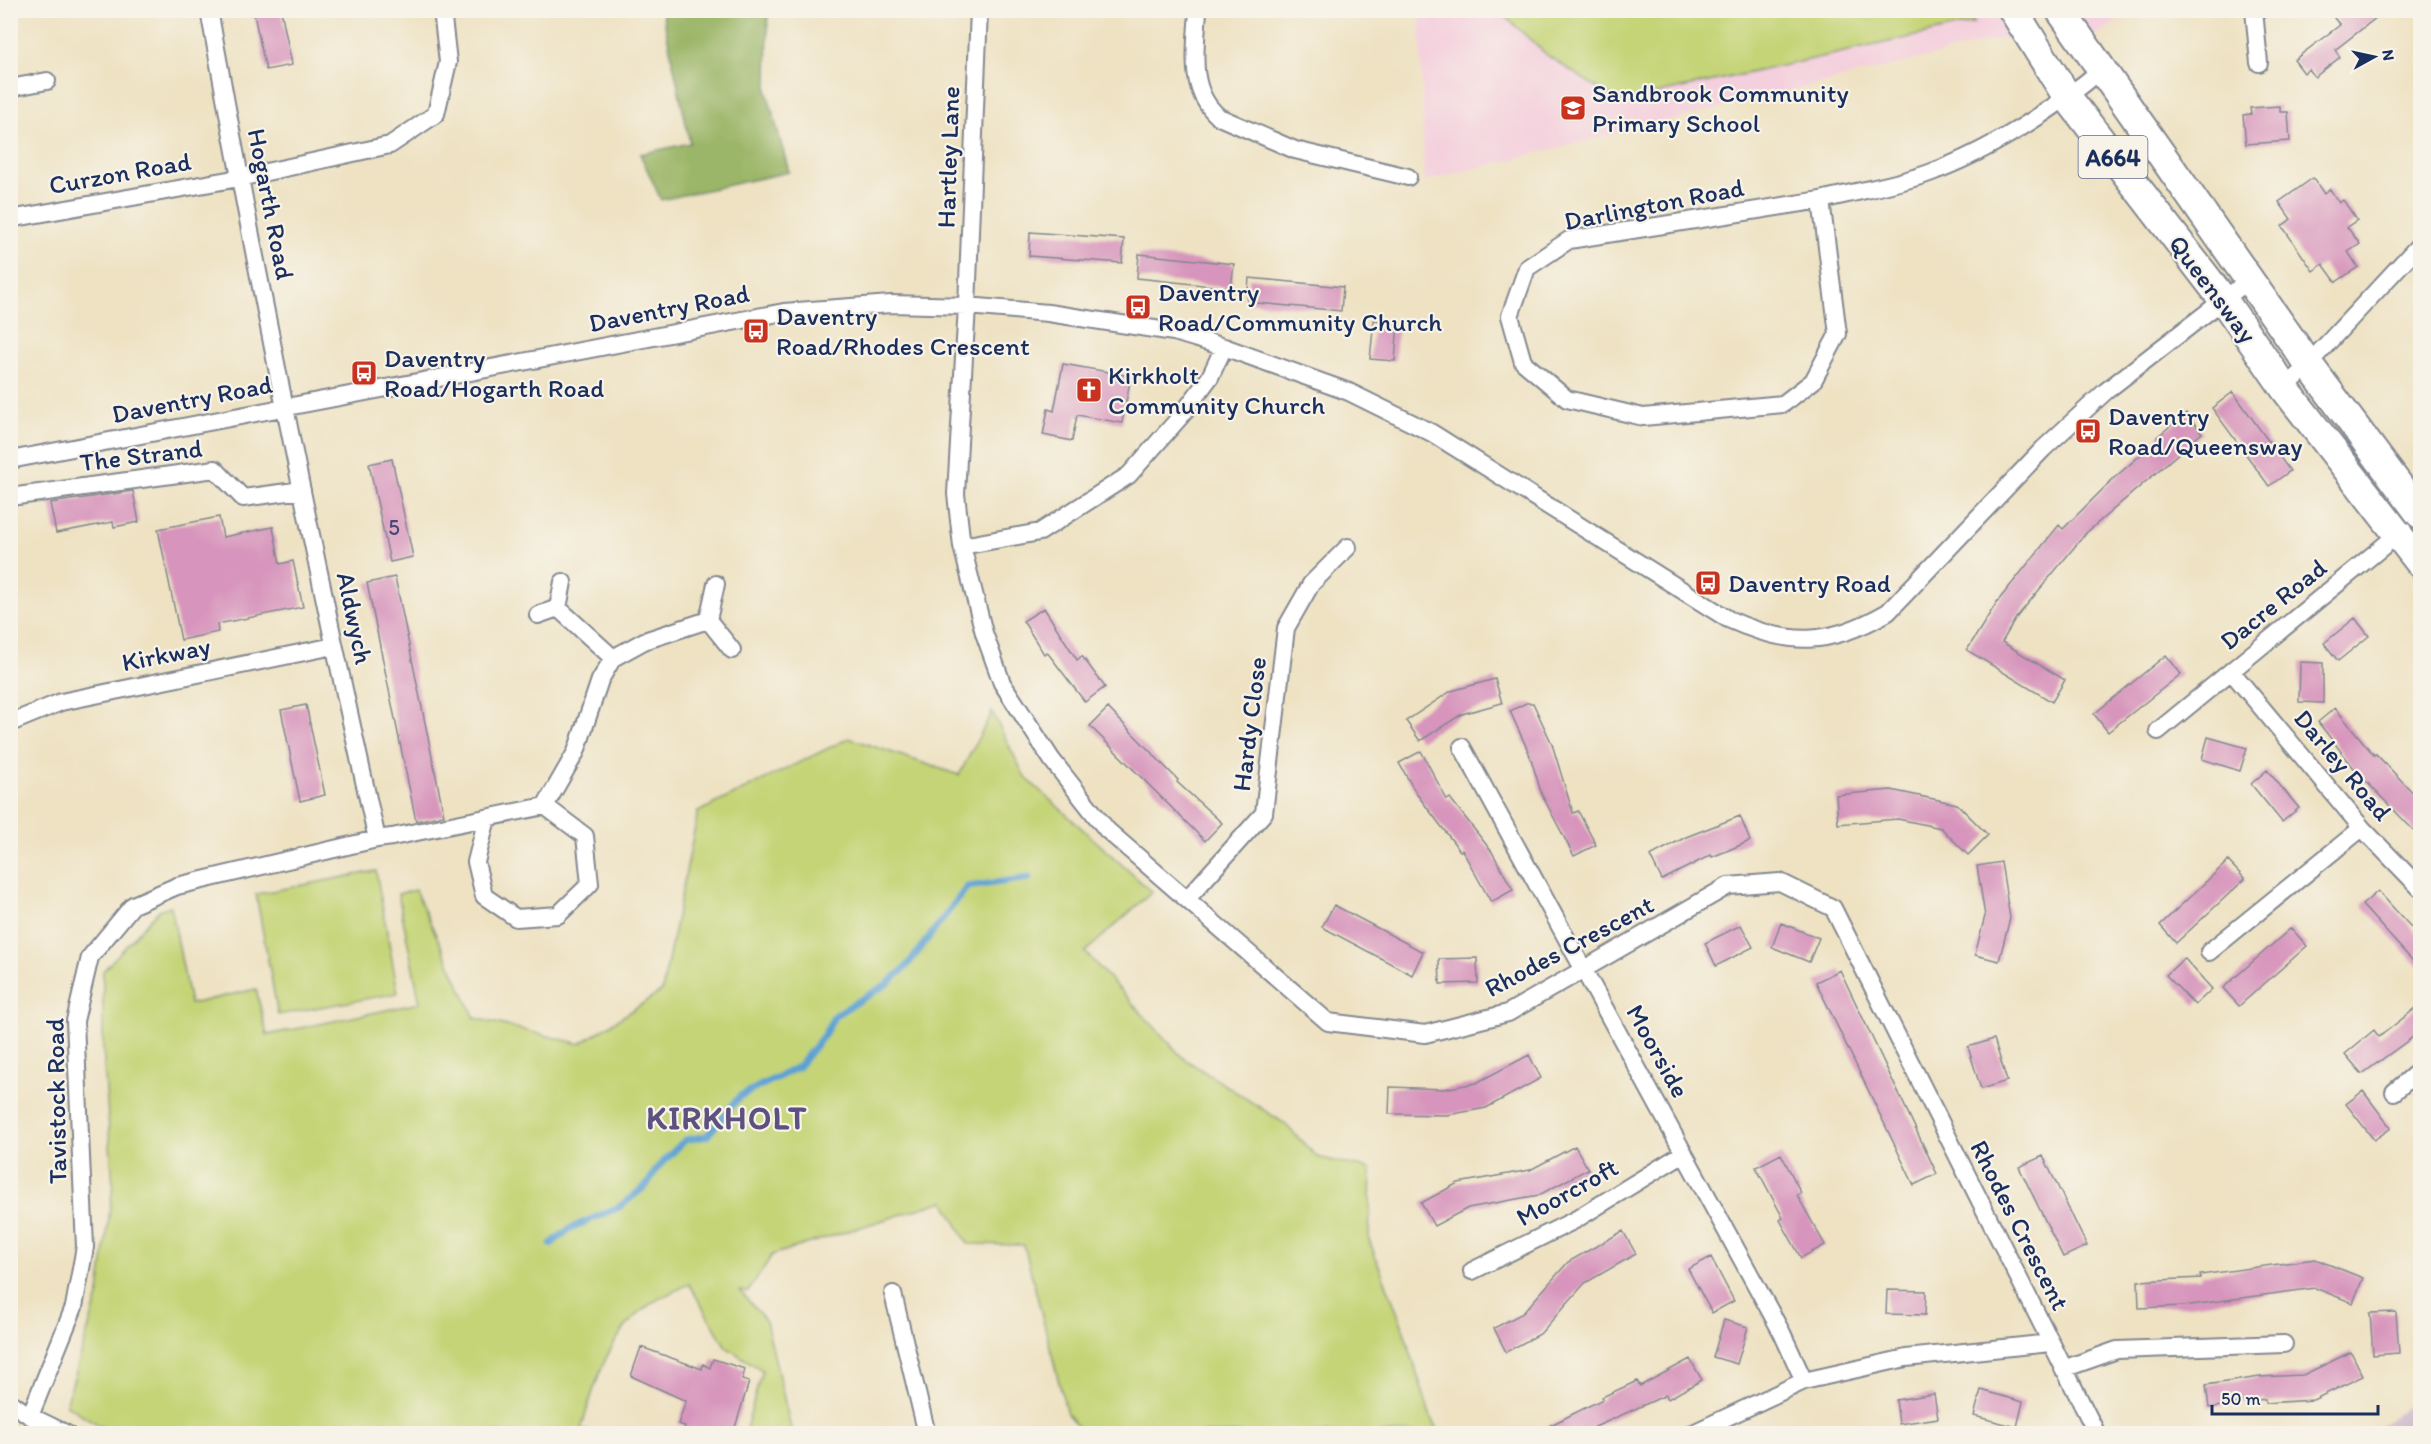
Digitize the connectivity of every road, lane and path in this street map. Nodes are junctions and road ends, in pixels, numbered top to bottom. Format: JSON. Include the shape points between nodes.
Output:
{"nodes":[{"id":1,"x":208,"y":10,"type":"edge"},
{"id":2,"x":442,"y":10,"type":"edge"},
{"id":3,"x":979,"y":10,"type":"edge"},
{"id":4,"x":1198,"y":10,"type":"edge"},
{"id":5,"x":2013,"y":10,"type":"edge"},
{"id":6,"x":2060,"y":10,"type":"edge"},
{"id":7,"x":2254,"y":10,"type":"edge"},
{"id":8,"x":2259,"y":63,"type":"dead end"},
{"id":9,"x":2101,"y":70,"type":"junction"},
{"id":10,"x":47,"y":81,"type":"dead end"},
{"id":11,"x":10,"y":88,"type":"edge"},
{"id":12,"x":2068,"y":98,"type":"junction"},
{"id":13,"x":1408,"y":177,"type":"dead end"},
{"id":14,"x":239,"y":178,"type":"junction"},
{"id":15,"x":1821,"y":200,"type":"junction"},
{"id":16,"x":10,"y":219,"type":"edge"},
{"id":17,"x":2421,"y":243,"type":"edge"},
{"id":18,"x":2249,"y":280,"type":"junction"},
{"id":19,"x":2222,"y":298,"type":"junction"},
{"id":20,"x":968,"y":306,"type":"junction"},
{"id":21,"x":1224,"y":347,"type":"junction"},
{"id":22,"x":2309,"y":365,"type":"junction"},
{"id":23,"x":2285,"y":389,"type":"junction"},
{"id":24,"x":285,"y":406,"type":"junction"},
{"id":25,"x":10,"y":460,"type":"edge"},
{"id":26,"x":302,"y":490,"type":"junction"},
{"id":27,"x":10,"y":497,"type":"edge"},
{"id":28,"x":2421,"y":516,"type":"edge"},
{"id":29,"x":2397,"y":535,"type":"junction"},
{"id":30,"x":962,"y":546,"type":"junction"},
{"id":31,"x":1348,"y":547,"type":"dead end"},
{"id":32,"x":2421,"y":563,"type":"edge"},
{"id":33,"x":563,"y":582,"type":"dead end"},
{"id":34,"x":716,"y":584,"type":"dead end"},
{"id":35,"x":558,"y":608,"type":"junction"},
{"id":36,"x":538,"y":615,"type":"dead end"},
{"id":37,"x":708,"y":620,"type":"junction"},
{"id":38,"x":334,"y":646,"type":"junction"},
{"id":39,"x":732,"y":650,"type":"dead end"},
{"id":40,"x":613,"y":658,"type":"junction"},
{"id":41,"x":2231,"y":671,"type":"junction"},
{"id":42,"x":10,"y":723,"type":"edge"},
{"id":43,"x":2158,"y":731,"type":"dead end"},
{"id":44,"x":1462,"y":747,"type":"dead end"},
{"id":45,"x":545,"y":806,"type":"junction"},
{"id":46,"x":487,"y":818,"type":"junction"},
{"id":47,"x":2362,"y":828,"type":"junction"},
{"id":48,"x":377,"y":839,"type":"junction"},
{"id":49,"x":2421,"y":888,"type":"edge"},
{"id":50,"x":1186,"y":899,"type":"junction"},
{"id":51,"x":2209,"y":952,"type":"dead end"},
{"id":52,"x":1584,"y":969,"type":"junction"},
{"id":53,"x":2421,"y":1070,"type":"edge"},
{"id":54,"x":2394,"y":1092,"type":"dead end"},
{"id":55,"x":1684,"y":1153,"type":"junction"},
{"id":56,"x":1472,"y":1271,"type":"dead end"},
{"id":57,"x":893,"y":1294,"type":"dead end"},
{"id":58,"x":2050,"y":1343,"type":"junction"},
{"id":59,"x":2283,"y":1344,"type":"dead end"},
{"id":60,"x":2063,"y":1369,"type":"junction"},
{"id":61,"x":1804,"y":1381,"type":"junction"},
{"id":62,"x":10,"y":1402,"type":"edge"},
{"id":63,"x":30,"y":1416,"type":"junction"},
{"id":64,"x":67,"y":1434,"type":"edge"},
{"id":65,"x":927,"y":1434,"type":"edge"},
{"id":66,"x":1692,"y":1434,"type":"edge"},
{"id":67,"x":2097,"y":1434,"type":"edge"}],
"edges":[{"from":1,"to":14,"type":"street","name":"Hogarth Road"},
{"from":2,"to":14,"type":"street","name":"Curzon Road","via":[[448,62],[436,114],[390,145]]},
{"from":3,"to":20,"type":"street","name":"Hartley Lane"},
{"from":4,"to":13,"type":"street","via":[[1196,80],[1209,109],[1219,117],[1295,150]]},
{"from":5,"to":12,"type":"highway","name":"Queensway","number":"A664"},
{"from":6,"to":9,"type":"highway","name":"Queensway","number":"A664"},
{"from":7,"to":8,"type":"street"},
{"from":9,"to":12,"type":"street","name":"Darlington Road"},
{"from":9,"to":18,"type":"highway","name":"Queensway","number":"A664"},
{"from":10,"to":11,"type":"street"},
{"from":12,"to":15,"type":"street","name":"Darlington Road","via":[[1932,172]]},
{"from":12,"to":19,"type":"highway","name":"Queensway","number":"A664"},
{"from":14,"to":16,"type":"street","name":"Curzon Road"},
{"from":14,"to":24,"type":"street","name":"Hogarth Road"},
{"from":15,"to":15,"type":"street","name":"Darlington Road","via":[[1569,240],[1527,268],[1510,316],[1523,362],[1567,399],[1643,417],[1783,404],[1813,381],[1838,334]]},
{"from":17,"to":22,"type":"street"},
{"from":18,"to":19,"type":"street","name":"Daventry Road"},
{"from":18,"to":22,"type":"highway","name":"Queensway","number":"A664"},
{"from":19,"to":21,"type":"street","name":"Daventry Road","via":[[2106,391],[2043,449],[1888,612],[1861,627],[1817,639],[1775,636],[1728,619],[1432,433],[1349,392]]},
{"from":19,"to":23,"type":"highway","name":"Queensway","number":"A664"},
{"from":20,"to":21,"type":"street","name":"Daventry Road","via":[[1048,313],[1174,332]]},
{"from":20,"to":24,"type":"street","name":"Daventry Road","via":[[891,304],[784,312]]},
{"from":20,"to":30,"type":"street","name":"Rhodes Crescent","via":[[956,494]]},
{"from":21,"to":30,"type":"street","via":[[1210,377],[1129,475],[1040,532]]},
{"from":22,"to":23,"type":"street"},
{"from":22,"to":28,"type":"highway","name":"Queensway","number":"A664"},
{"from":23,"to":29,"type":"highway","name":"Queensway","number":"A664"},
{"from":24,"to":25,"type":"street","name":"Daventry Road"},
{"from":24,"to":26,"type":"street","name":"Aldwych"},
{"from":26,"to":27,"type":"street","name":"The Strand","via":[[243,498],[215,469]]},
{"from":26,"to":38,"type":"street","name":"Aldwych"},
{"from":28,"to":29,"type":"street","name":"Dacre Road"},
{"from":29,"to":32,"type":"highway","name":"Queensway","number":"A664"},
{"from":29,"to":41,"type":"street","name":"Dacre Road"},
{"from":30,"to":50,"type":"street","name":"Rhodes Crescent","via":[[984,633],[1002,683],[1052,760],[1107,830]]},
{"from":31,"to":50,"type":"street","name":"Hardy Close","via":[[1311,584],[1286,628],[1264,813]]},
{"from":33,"to":35,"type":"street"},
{"from":34,"to":37,"type":"street"},
{"from":35,"to":36,"type":"street"},
{"from":35,"to":40,"type":"street"},
{"from":37,"to":39,"type":"street"},
{"from":37,"to":40,"type":"street","via":[[644,641]]},
{"from":38,"to":42,"type":"street","name":"Kirkway","via":[[61,702]]},
{"from":38,"to":48,"type":"street","name":"Aldwych"},
{"from":40,"to":45,"type":"street","via":[[600,680],[576,752]]},
{"from":41,"to":43,"type":"street","name":"Dacre Road"},
{"from":41,"to":47,"type":"street","name":"Darley Road"},
{"from":44,"to":52,"type":"street","name":"Moorside"},
{"from":45,"to":46,"type":"street"},
{"from":45,"to":46,"type":"street","via":[[585,836],[590,884],[558,915],[516,918],[483,896],[476,862]]},
{"from":46,"to":48,"type":"street","name":"Tavistock Road"},
{"from":47,"to":49,"type":"street","name":"Darley Road"},
{"from":47,"to":51,"type":"street"},
{"from":48,"to":63,"type":"street","name":"Tavistock Road","via":[[177,885],[133,905],[90,957],[75,1021],[85,1247],[75,1306]]},
{"from":50,"to":52,"type":"street","name":"Rhodes Crescent","via":[[1328,1022],[1425,1034],[1508,1013]]},
{"from":52,"to":55,"type":"street","name":"Moorside"},
{"from":52,"to":58,"type":"street","name":"Rhodes Crescent","via":[[1728,886],[1780,882],[1833,908]]},
{"from":53,"to":54,"type":"street"},
{"from":55,"to":56,"type":"street","name":"Moorcroft","via":[[1575,1220]]},
{"from":55,"to":61,"type":"street","name":"Moorside"},
{"from":57,"to":65,"type":"street"},
{"from":58,"to":60,"type":"street","name":"Rhodes Crescent"},
{"from":58,"to":61,"type":"street","via":[[1906,1358]]},
{"from":59,"to":60,"type":"street","via":[[2117,1350]]},
{"from":60,"to":67,"type":"street","name":"Rhodes Crescent"},
{"from":61,"to":66,"type":"street"},
{"from":62,"to":63,"type":"street"},
{"from":63,"to":64,"type":"street"}]}
